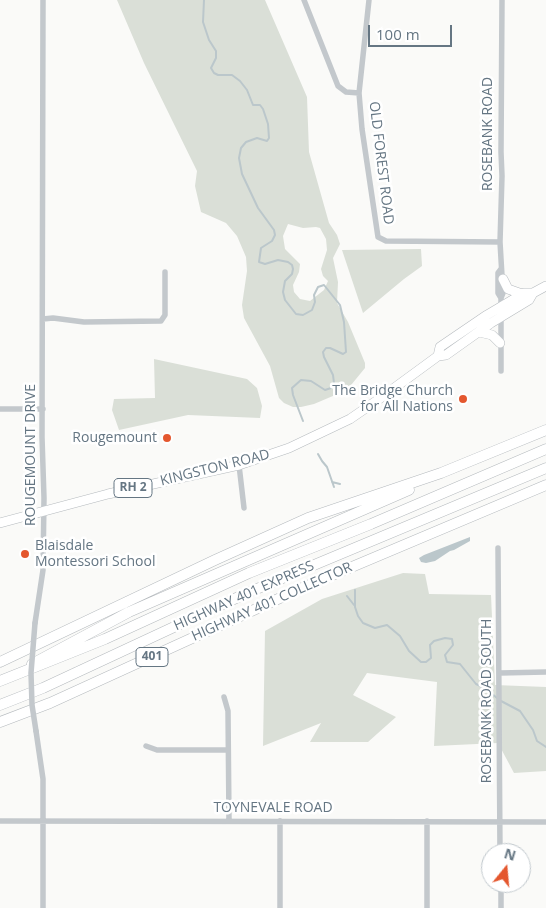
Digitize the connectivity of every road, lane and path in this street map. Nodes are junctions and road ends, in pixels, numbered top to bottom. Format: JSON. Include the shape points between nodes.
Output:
{"nodes":[{"id":1,"x":43,"y":0,"type":"edge"},
{"id":2,"x":304,"y":0,"type":"edge"},
{"id":3,"x":369,"y":0,"type":"edge"},
{"id":4,"x":502,"y":0,"type":"edge"},
{"id":5,"x":359,"y":93,"type":"junction"},
{"id":6,"x":500,"y":242,"type":"junction"},
{"id":7,"x":501,"y":269,"type":"junction"},
{"id":8,"x":166,"y":272,"type":"dead end"},
{"id":9,"x":503,"y":279,"type":"junction"},
{"id":10,"x":546,"y":286,"type":"edge"},
{"id":11,"x":533,"y":293,"type":"junction"},
{"id":12,"x":522,"y":294,"type":"junction"},
{"id":13,"x":501,"y":302,"type":"junction"},
{"id":14,"x":501,"y":316,"type":"junction"},
{"id":15,"x":43,"y":319,"type":"junction"},
{"id":16,"x":479,"y":332,"type":"junction"},
{"id":17,"x":500,"y":343,"type":"junction"},
{"id":18,"x":438,"y":356,"type":"junction"},
{"id":19,"x":501,"y":371,"type":"dead end"},
{"id":20,"x":43,"y":409,"type":"junction"},
{"id":21,"x":0,"y":410,"type":"edge"},
{"id":22,"x":546,"y":430,"type":"edge"},
{"id":23,"x":546,"y":449,"type":"edge"},
{"id":24,"x":239,"y":465,"type":"junction"},
{"id":25,"x":546,"y":468,"type":"edge"},
{"id":26,"x":441,"y":473,"type":"junction"},
{"id":27,"x":546,"y":485,"type":"edge"},
{"id":28,"x":244,"y":508,"type":"dead end"},
{"id":29,"x":44,"y":510,"type":"junction"},
{"id":30,"x":0,"y":522,"type":"edge"},
{"id":31,"x":498,"y":548,"type":"dead end"},
{"id":32,"x":0,"y":662,"type":"edge"},
{"id":33,"x":546,"y":672,"type":"edge"},
{"id":34,"x":500,"y":673,"type":"junction"},
{"id":35,"x":5,"y":679,"type":"edge"},
{"id":36,"x":224,"y":697,"type":"dead end"},
{"id":37,"x":0,"y":705,"type":"edge"},
{"id":38,"x":0,"y":722,"type":"edge"},
{"id":39,"x":146,"y":746,"type":"dead end"},
{"id":40,"x":228,"y":750,"type":"junction"},
{"id":41,"x":0,"y":821,"type":"edge"},
{"id":42,"x":43,"y":821,"type":"junction"},
{"id":43,"x":229,"y":821,"type":"junction"},
{"id":44,"x":280,"y":821,"type":"junction"},
{"id":45,"x":427,"y":821,"type":"junction"},
{"id":46,"x":500,"y":822,"type":"junction"},
{"id":47,"x":546,"y":822,"type":"edge"},
{"id":48,"x":500,"y":843,"type":"edge"},
{"id":49,"x":500,"y":893,"type":"edge"},
{"id":50,"x":43,"y":908,"type":"edge"},
{"id":51,"x":280,"y":908,"type":"edge"},
{"id":52,"x":427,"y":908,"type":"edge"},
{"id":53,"x":500,"y":908,"type":"edge"}],
"edges":[{"from":1,"to":15,"type":"street","name":"ROUGEMOUNT DRIVE"},
{"from":2,"to":5,"type":"street","via":[[338,86],[346,92]]},
{"from":3,"to":5,"type":"street","name":"OLD FOREST ROAD"},
{"from":4,"to":6,"type":"street","name":"ROSEBANK ROAD"},
{"from":5,"to":6,"type":"street","name":"OLD FOREST ROAD","via":[[378,237],[386,241]]},
{"from":6,"to":7,"type":"street","name":"ROSEBANK ROAD"},
{"from":7,"to":9,"type":"street","name":"ROSEBANK ROAD"},
{"from":7,"to":13,"type":"street","name":"ROSEBANK ROAD","via":[[498,273]]},
{"from":8,"to":15,"type":"street","via":[[165,314],[161,321]]},
{"from":9,"to":12,"type":"main road","via":[[508,289]]},
{"from":9,"to":13,"type":"street","name":"ROSEBANK ROAD"},
{"from":10,"to":11,"type":"main road","name":"KINGSTON ROAD","number":"RH 2"},
{"from":11,"to":12,"type":"main road","name":"KINGSTON ROAD","number":"RH 2"},
{"from":11,"to":14,"type":"main road","name":"KINGSTON ROAD","number":"RH 2","via":[[529,300]]},
{"from":12,"to":13,"type":"main road","name":"KINGSTON ROAD","number":"RH 2"},
{"from":13,"to":14,"type":"street","name":"ROSEBANK ROAD"},
{"from":13,"to":18,"type":"main road","name":"KINGSTON ROAD","number":"RH 2","via":[[440,347]]},
{"from":14,"to":16,"type":"main road","name":"KINGSTON ROAD","number":"RH 2"},
{"from":14,"to":17,"type":"street","name":"ROSEBANK ROAD"},
{"from":15,"to":20,"type":"street","name":"ROUGEMOUNT DRIVE"},
{"from":16,"to":17,"type":"main road","via":[[492,335]]},
{"from":16,"to":18,"type":"main road","name":"KINGSTON ROAD","number":"RH 2","via":[[446,355]]},
{"from":17,"to":19,"type":"street","name":"ROSEBANK ROAD"},
{"from":18,"to":24,"type":"main road","name":"KINGSTON ROAD","number":"RH 2","via":[[350,418],[289,448]]},
{"from":20,"to":21,"type":"street"},
{"from":20,"to":29,"type":"street","name":"ROUGEMOUNT DRIVE"},
{"from":22,"to":26,"type":"highway"},
{"from":23,"to":35,"type":"highway","name":"HIGHWAY 401 EXPRESS"},
{"from":24,"to":28,"type":"street"},
{"from":24,"to":29,"type":"main road","name":"KINGSTON ROAD","number":"RH 2"},
{"from":25,"to":37,"type":"highway","name":"HIGHWAY 401 EXPRESS","number":"401","via":[[248,593]]},
{"from":26,"to":32,"type":"highway","via":[[308,518]]},
{"from":26,"to":35,"type":"highway","via":[[395,497],[129,612]]},
{"from":27,"to":38,"type":"highway","name":"HIGHWAY 401 COLLECTOR","number":"401","via":[[302,588],[50,704]]},
{"from":29,"to":30,"type":"main road","name":"KINGSTON ROAD","number":"RH 2"},
{"from":29,"to":42,"type":"street","name":"ROUGEMOUNT DRIVE","bridge":true,"via":[[43,570],[31,673],[32,705],[43,779]]},
{"from":31,"to":34,"type":"street","name":"ROSEBANK ROAD SOUTH"},
{"from":33,"to":34,"type":"street"},
{"from":34,"to":46,"type":"street","name":"ROSEBANK ROAD SOUTH"},
{"from":36,"to":40,"type":"street","via":[[228,711]]},
{"from":39,"to":40,"type":"street","via":[[157,750]]},
{"from":40,"to":43,"type":"street"},
{"from":41,"to":42,"type":"street","name":"TOYNEVALE ROAD"},
{"from":42,"to":43,"type":"street","name":"TOYNEVALE ROAD"},
{"from":42,"to":50,"type":"street","name":"ROUGEMOUNT DRIVE"},
{"from":43,"to":44,"type":"street","name":"TOYNEVALE ROAD"},
{"from":44,"to":45,"type":"street","name":"TOYNEVALE ROAD"},
{"from":44,"to":51,"type":"street"},
{"from":45,"to":46,"type":"street","name":"TOYNEVALE ROAD"},
{"from":45,"to":52,"type":"street"},
{"from":46,"to":47,"type":"street","name":"TOYNEVALE ROAD"},
{"from":46,"to":48,"type":"street","name":"ROSEBANK ROAD SOUTH"},
{"from":49,"to":53,"type":"street"}]}
